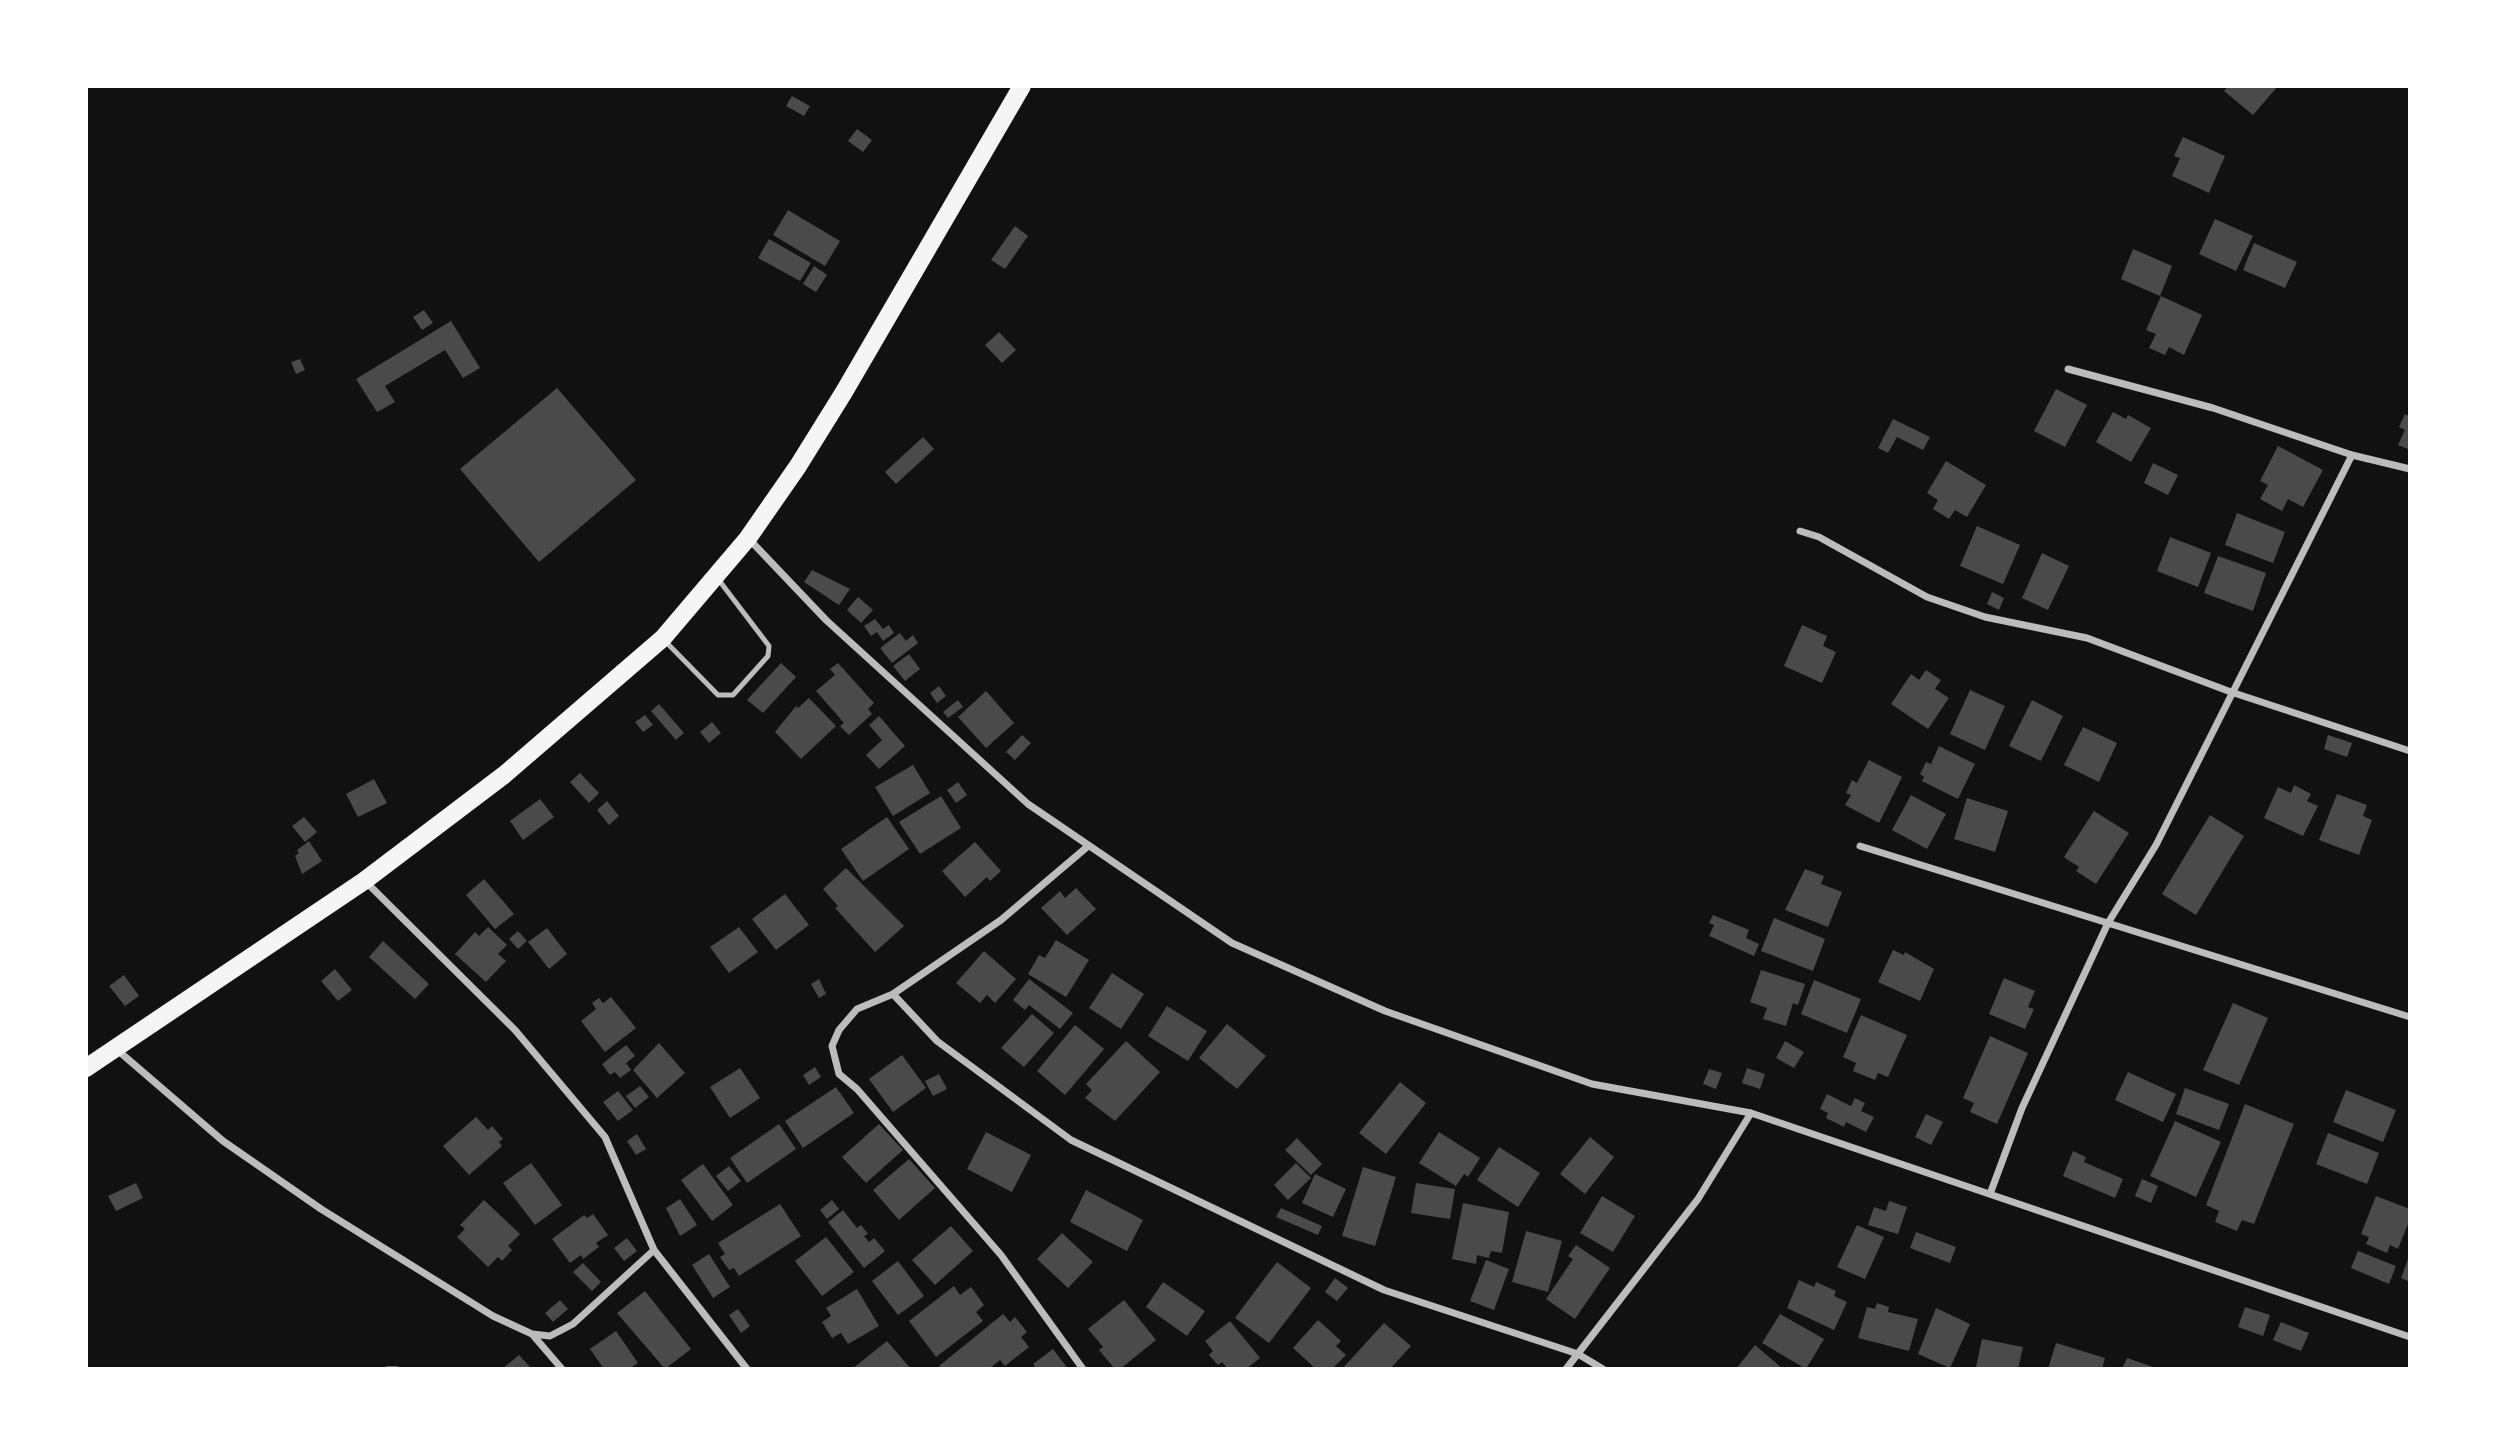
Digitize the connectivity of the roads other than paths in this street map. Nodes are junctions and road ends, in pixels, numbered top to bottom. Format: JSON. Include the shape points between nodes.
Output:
{"nodes":[{"id":1,"x":1021,"y":86,"type":"edge"},
{"id":2,"x":2068,"y":369,"type":"dead end"},
{"id":3,"x":2352,"y":455,"type":"junction"},
{"id":4,"x":2410,"y":469,"type":"edge"},
{"id":5,"x":1800,"y":531,"type":"dead end"},
{"id":6,"x":748,"y":538,"type":"junction"},
{"id":7,"x":716,"y":576,"type":"junction"},
{"id":8,"x":663,"y":638,"type":"junction"},
{"id":9,"x":2231,"y":692,"type":"junction"},
{"id":10,"x":2410,"y":751,"type":"edge"},
{"id":11,"x":1860,"y":846,"type":"dead end"},
{"id":12,"x":1087,"y":847,"type":"junction"},
{"id":13,"x":364,"y":881,"type":"junction"},
{"id":14,"x":2108,"y":923,"type":"junction"},
{"id":15,"x":893,"y":994,"type":"junction"},
{"id":16,"x":2410,"y":1017,"type":"edge"},
{"id":17,"x":115,"y":1048,"type":"junction"},
{"id":18,"x":86,"y":1068,"type":"edge"},
{"id":19,"x":1751,"y":1112,"type":"junction"},
{"id":20,"x":1990,"y":1194,"type":"junction"},
{"id":21,"x":654,"y":1250,"type":"junction"},
{"id":22,"x":532,"y":1334,"type":"junction"},
{"id":23,"x":2410,"y":1337,"type":"edge"},
{"id":24,"x":1578,"y":1354,"type":"junction"},
{"id":25,"x":387,"y":1369,"type":"edge"},
{"id":26,"x":397,"y":1369,"type":"edge"},
{"id":27,"x":562,"y":1369,"type":"edge"},
{"id":28,"x":747,"y":1369,"type":"edge"},
{"id":29,"x":1083,"y":1369,"type":"edge"},
{"id":30,"x":1566,"y":1369,"type":"edge"},
{"id":31,"x":1603,"y":1369,"type":"edge"}],
"edges":[{"from":1,"to":6,"type":"main road","via":[[844,393]]},
{"from":2,"to":3,"type":"street","via":[[2213,408]]},
{"from":3,"to":4,"type":"street"},
{"from":3,"to":9,"type":"street"},
{"from":5,"to":9,"type":"street","via":[[1927,597],[1985,617],[2087,638]]},
{"from":6,"to":7,"type":"main road"},
{"from":6,"to":12,"type":"street","via":[[826,620],[982,764]]},
{"from":7,"to":8,"type":"main road"},
{"from":7,"to":8,"type":"lane","via":[[769,646],[768,656],[733,695],[718,695]]},
{"from":8,"to":13,"type":"main road","via":[[504,775]]},
{"from":9,"to":10,"type":"street"},
{"from":9,"to":14,"type":"street","via":[[2156,845]]},
{"from":11,"to":14,"type":"street"},
{"from":12,"to":15,"type":"street","via":[[1001,920]]},
{"from":12,"to":19,"type":"street","via":[[1233,943],[1385,1011],[1592,1084]]},
{"from":13,"to":17,"type":"main road"},
{"from":13,"to":21,"type":"street","via":[[515,1030],[605,1137]]},
{"from":14,"to":16,"type":"street"},
{"from":14,"to":20,"type":"street","via":[[2022,1108]]},
{"from":15,"to":24,"type":"street","via":[[937,1041],[1071,1140],[1384,1290]]},
{"from":15,"to":29,"type":"street","via":[[857,1009],[839,1030],[832,1046],[839,1074],[1001,1255]]},
{"from":17,"to":18,"type":"main road"},
{"from":17,"to":22,"type":"street","via":[[223,1141],[310,1202],[493,1316]]},
{"from":19,"to":20,"type":"street"},
{"from":19,"to":24,"type":"street","via":[[1698,1199]]},
{"from":20,"to":23,"type":"street"},
{"from":21,"to":22,"type":"street","via":[[572,1324],[550,1336]]},
{"from":21,"to":28,"type":"street"},
{"from":22,"to":27,"type":"street"},
{"from":24,"to":30,"type":"street"},
{"from":24,"to":31,"type":"street"},
{"from":25,"to":26,"type":"lane"}]}
